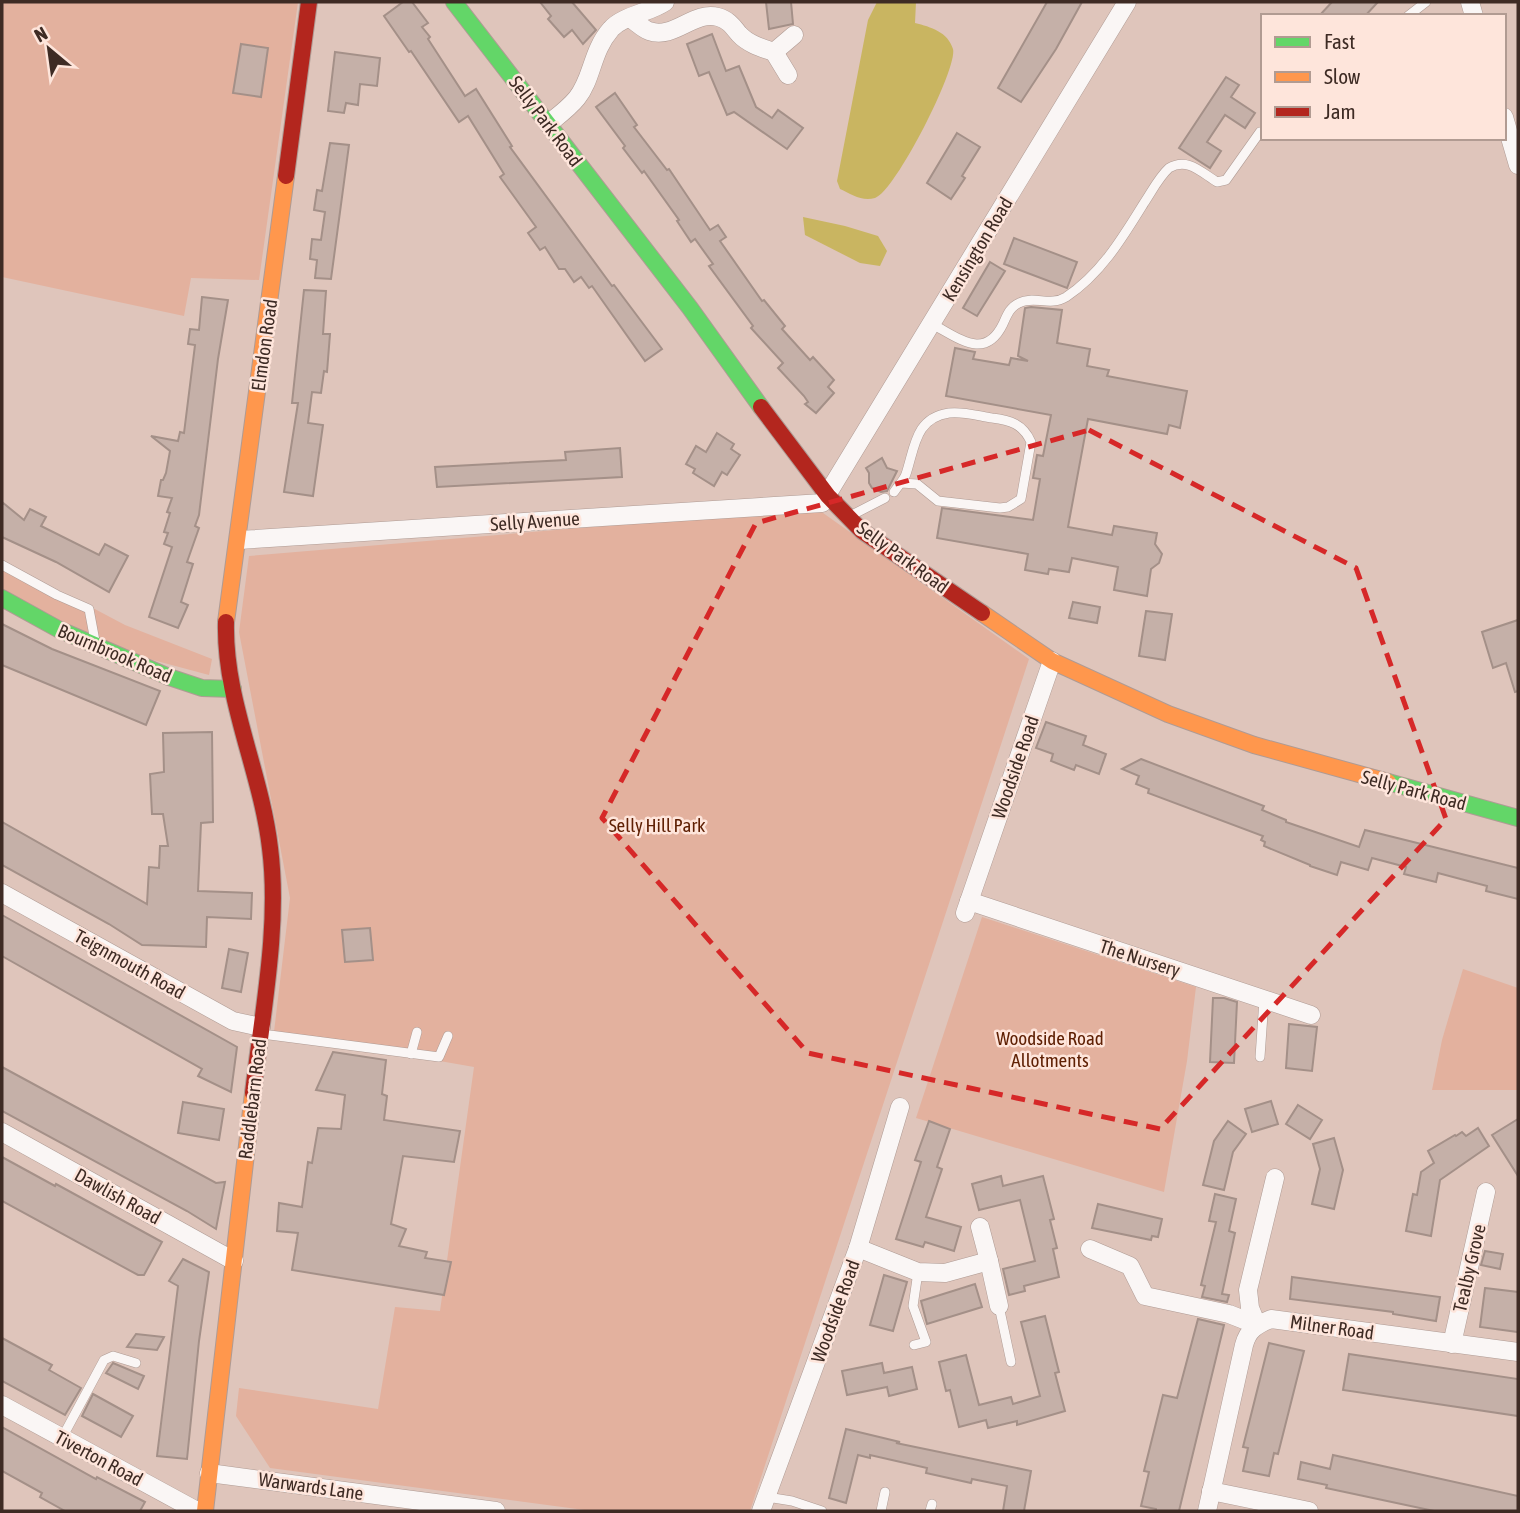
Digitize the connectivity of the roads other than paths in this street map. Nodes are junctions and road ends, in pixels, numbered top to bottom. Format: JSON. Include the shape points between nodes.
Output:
{"nodes":[{"id":1,"x":309,"y":2,"type":"edge"},
{"id":2,"x":454,"y":2,"type":"edge"},
{"id":3,"x":665,"y":2,"type":"edge"},
{"id":4,"x":1127,"y":2,"type":"edge"},
{"id":5,"x":1426,"y":2,"type":"edge"},
{"id":6,"x":1411,"y":14,"type":"edge"},
{"id":7,"x":631,"y":18,"type":"junction"},
{"id":8,"x":794,"y":35,"type":"dead end"},
{"id":9,"x":774,"y":52,"type":"junction"},
{"id":10,"x":788,"y":75,"type":"dead end"},
{"id":11,"x":548,"y":124,"type":"junction"},
{"id":12,"x":1506,"y":124,"type":"edge"},
{"id":13,"x":1259,"y":132,"type":"dead end"},
{"id":14,"x":1518,"y":164,"type":"edge"},
{"id":15,"x":932,"y":324,"type":"junction"},
{"id":16,"x":901,"y":483,"type":"junction"},
{"id":17,"x":894,"y":492,"type":"dead end"},
{"id":18,"x":828,"y":496,"type":"junction"},
{"id":19,"x":885,"y":498,"type":"dead end"},
{"id":20,"x":849,"y":517,"type":"junction"},
{"id":21,"x":239,"y":540,"type":"junction"},
{"id":22,"x":2,"y":565,"type":"edge"},
{"id":23,"x":2,"y":598,"type":"edge"},
{"id":24,"x":96,"y":647,"type":"junction"},
{"id":25,"x":1052,"y":661,"type":"junction"},
{"id":26,"x":233,"y":689,"type":"junction"},
{"id":27,"x":1518,"y":818,"type":"edge"},
{"id":28,"x":2,"y":893,"type":"edge"},
{"id":29,"x":967,"y":907,"type":"joint"},
{"id":30,"x":1264,"y":1000,"type":"junction"},
{"id":31,"x":1311,"y":1015,"type":"dead end"},
{"id":32,"x":260,"y":1030,"type":"junction"},
{"id":33,"x":417,"y":1032,"type":"dead end"},
{"id":34,"x":448,"y":1036,"type":"dead end"},
{"id":35,"x":411,"y":1054,"type":"junction"},
{"id":36,"x":1260,"y":1058,"type":"dead end"},
{"id":37,"x":900,"y":1107,"type":"dead end"},
{"id":38,"x":2,"y":1132,"type":"edge"},
{"id":39,"x":1275,"y":1178,"type":"dead end"},
{"id":40,"x":1486,"y":1192,"type":"dead end"},
{"id":41,"x":980,"y":1227,"type":"dead end"},
{"id":42,"x":858,"y":1248,"type":"junction"},
{"id":43,"x":1090,"y":1249,"type":"dead end"},
{"id":44,"x":234,"y":1261,"type":"junction"},
{"id":45,"x":989,"y":1261,"type":"junction"},
{"id":46,"x":918,"y":1272,"type":"junction"},
{"id":47,"x":999,"y":1306,"type":"joint"},
{"id":48,"x":1256,"y":1325,"type":"junction"},
{"id":49,"x":1452,"y":1344,"type":"junction"},
{"id":50,"x":914,"y":1345,"type":"dead end"},
{"id":51,"x":1518,"y":1352,"type":"edge"},
{"id":52,"x":1011,"y":1362,"type":"dead end"},
{"id":53,"x":136,"y":1363,"type":"dead end"},
{"id":54,"x":2,"y":1405,"type":"edge"},
{"id":55,"x":62,"y":1438,"type":"junction"},
{"id":56,"x":209,"y":1473,"type":"junction"},
{"id":57,"x":1211,"y":1491,"type":"junction"},
{"id":58,"x":885,"y":1492,"type":"dead end"},
{"id":59,"x":764,"y":1504,"type":"edge"},
{"id":60,"x":197,"y":1511,"type":"edge"},
{"id":61,"x":205,"y":1511,"type":"edge"},
{"id":62,"x":496,"y":1511,"type":"edge"},
{"id":63,"x":822,"y":1511,"type":"edge"},
{"id":64,"x":881,"y":1511,"type":"edge"},
{"id":65,"x":1206,"y":1511,"type":"edge"},
{"id":66,"x":1309,"y":1511,"type":"edge"}],
"edges":[{"from":1,"to":21,"type":"street","name":"Elmdon Road"},
{"from":2,"to":11,"type":"street","name":"Selly Park Road"},
{"from":3,"to":7,"type":"street"},
{"from":4,"to":15,"type":"street","name":"Kensington Road"},
{"from":5,"to":6,"type":"lane"},
{"from":7,"to":9,"type":"street","via":[[650,31],[668,31],[707,16],[719,17],[759,48]]},
{"from":7,"to":11,"type":"street","via":[[609,32],[594,54],[578,97]]},
{"from":8,"to":9,"type":"street"},
{"from":9,"to":10,"type":"street"},
{"from":11,"to":18,"type":"street","name":"Selly Park Road"},
{"from":12,"to":14,"type":"street"},
{"from":13,"to":15,"type":"lane","via":[[1226,180],[1217,182],[1181,162],[1169,167],[1114,250],[1066,297],[1055,302],[1019,303],[997,335],[982,345]]},
{"from":15,"to":18,"type":"street","name":"Kensington Road"},
{"from":16,"to":16,"type":"lane","via":[[917,434],[930,419],[950,412],[1009,420],[1022,428],[1031,442],[1021,499],[1008,507],[939,501],[917,484]]},
{"from":16,"to":17,"type":"lane"},
{"from":18,"to":20,"type":"street","name":"Selly Park Road"},
{"from":18,"to":21,"type":"street","name":"Selly Avenue","via":[[822,503]]},
{"from":19,"to":20,"type":"lane"},
{"from":20,"to":25,"type":"street","name":"Selly Park Road","via":[[862,531]]},
{"from":21,"to":26,"type":"street","name":"Elmdon Road","via":[[226,636]]},
{"from":22,"to":24,"type":"lane","via":[[89,608]]},
{"from":23,"to":24,"type":"street","name":"Bournbrook Road"},
{"from":24,"to":26,"type":"street","name":"Bournbrook Road","via":[[202,688]]},
{"from":25,"to":27,"type":"street","name":"Selly Park Road","via":[[1168,714],[1254,745]]},
{"from":25,"to":29,"type":"street","name":"Woodside Road"},
{"from":26,"to":32,"type":"street","name":"Raddlebarn Road","via":[[268,831],[274,879]]},
{"from":28,"to":32,"type":"street","name":"Teignmouth Road","via":[[233,1021]]},
{"from":29,"to":30,"type":"street","name":"The Nursery"},
{"from":30,"to":31,"type":"street","name":"The Nursery"},
{"from":30,"to":36,"type":"lane"},
{"from":32,"to":35,"type":"lane"},
{"from":32,"to":44,"type":"street","name":"Raddlebarn Road"},
{"from":33,"to":35,"type":"lane"},
{"from":34,"to":35,"type":"lane","via":[[439,1058]]},
{"from":37,"to":42,"type":"street","name":"Woodside Road"},
{"from":38,"to":44,"type":"street","name":"Dawlish Road"},
{"from":39,"to":48,"type":"street","via":[[1248,1290]]},
{"from":40,"to":49,"type":"street","name":"Tealby Grove"},
{"from":41,"to":45,"type":"street"},
{"from":42,"to":46,"type":"street"},
{"from":42,"to":59,"type":"street","name":"Woodside Road"},
{"from":43,"to":48,"type":"street","via":[[1130,1266],[1146,1296],[1229,1314]]},
{"from":44,"to":56,"type":"street","name":"Raddlebarn Road"},
{"from":45,"to":46,"type":"street","via":[[945,1273]]},
{"from":45,"to":47,"type":"street"},
{"from":46,"to":50,"type":"lane","via":[[914,1306],[926,1342]]},
{"from":47,"to":52,"type":"lane"},
{"from":48,"to":49,"type":"street","name":"Milner Road","via":[[1271,1319]]},
{"from":48,"to":57,"type":"street","via":[[1244,1345]]},
{"from":49,"to":51,"type":"street","name":"Milner Road"},
{"from":53,"to":55,"type":"lane","via":[[113,1356],[104,1360]]},
{"from":54,"to":55,"type":"street","name":"Tiverton Road"},
{"from":55,"to":60,"type":"street","name":"Tiverton Road"},
{"from":56,"to":61,"type":"street","name":"Raddlebarn Road"},
{"from":56,"to":62,"type":"street","name":"Warwards Lane"},
{"from":57,"to":65,"type":"street"},
{"from":57,"to":66,"type":"street"},
{"from":58,"to":64,"type":"lane"},
{"from":59,"to":63,"type":"lane","via":[[792,1501]]}]}
